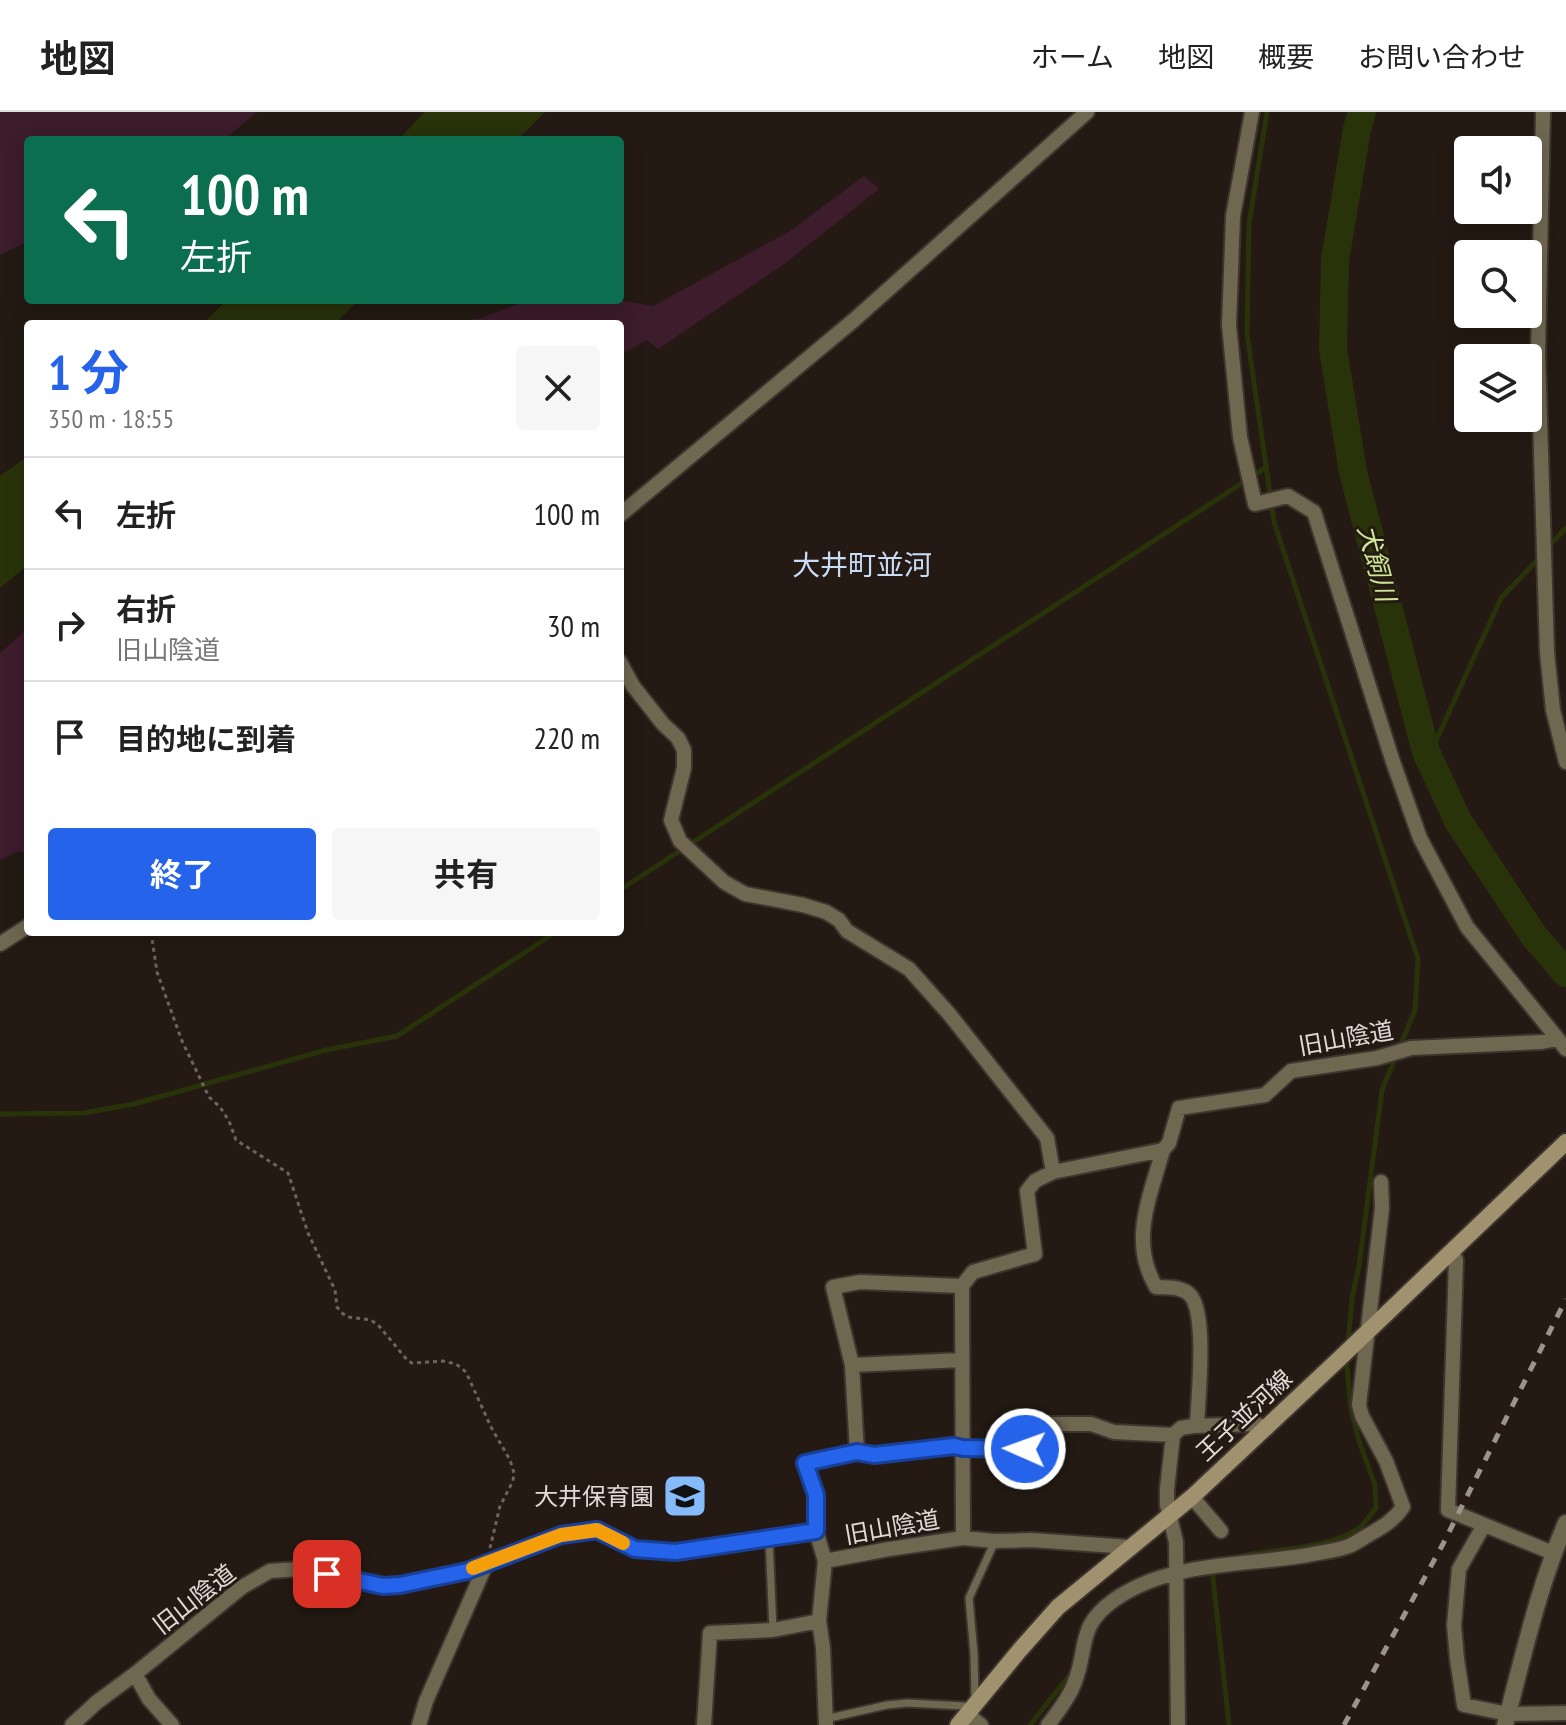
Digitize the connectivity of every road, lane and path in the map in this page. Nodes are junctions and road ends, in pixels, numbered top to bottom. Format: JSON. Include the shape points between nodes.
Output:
{"nodes":[{"id":1,"x":1087,"y":112,"type":"edge"},
{"id":2,"x":1252,"y":112,"type":"edge"},
{"id":3,"x":1543,"y":112,"type":"edge"},
{"id":4,"x":624,"y":512,"type":"edge"},
{"id":5,"x":624,"y":669,"type":"edge"},
{"id":6,"x":1566,"y":762,"type":"edge"},
{"id":7,"x":24,"y":929,"type":"edge"},
{"id":8,"x":152,"y":936,"type":"edge"},
{"id":9,"x":0,"y":944,"type":"edge"},
{"id":10,"x":1561,"y":1044,"type":"edge"},
{"id":11,"x":1566,"y":1142,"type":"edge"},
{"id":12,"x":1163,"y":1150,"type":"junction"},
{"id":13,"x":1053,"y":1172,"type":"junction"},
{"id":14,"x":1381,"y":1182,"type":"dead end"},
{"id":15,"x":1452,"y":1251,"type":"junction"},
{"id":16,"x":962,"y":1286,"type":"junction"},
{"id":17,"x":1365,"y":1334,"type":"junction"},
{"id":18,"x":962,"y":1360,"type":"junction"},
{"id":19,"x":852,"y":1365,"type":"junction"},
{"id":20,"x":1032,"y":1424,"type":"joint"},
{"id":21,"x":1197,"y":1426,"type":"junction"},
{"id":22,"x":1267,"y":1428,"type":"junction"},
{"id":23,"x":1173,"y":1435,"type":"junction"},
{"id":24,"x":963,"y":1448,"type":"junction"},
{"id":25,"x":857,"y":1452,"type":"junction"},
{"id":26,"x":1192,"y":1497,"type":"junction"},
{"id":27,"x":1169,"y":1515,"type":"junction"},
{"id":28,"x":1566,"y":1523,"type":"edge"},
{"id":29,"x":1484,"y":1525,"type":"junction"},
{"id":30,"x":816,"y":1531,"type":"junction"},
{"id":31,"x":1221,"y":1531,"type":"dead end"},
{"id":32,"x":769,"y":1538,"type":"junction"},
{"id":33,"x":963,"y":1538,"type":"junction"},
{"id":34,"x":995,"y":1541,"type":"junction"},
{"id":35,"x":1129,"y":1547,"type":"junction"},
{"id":36,"x":1560,"y":1556,"type":"edge"},
{"id":37,"x":825,"y":1561,"type":"junction"},
{"id":38,"x":487,"y":1562,"type":"junction"},
{"id":39,"x":1176,"y":1574,"type":"junction"},
{"id":40,"x":819,"y":1621,"type":"junction"},
{"id":41,"x":773,"y":1630,"type":"junction"},
{"id":42,"x":135,"y":1674,"type":"junction"},
{"id":43,"x":968,"y":1713,"type":"edge"},
{"id":44,"x":1566,"y":1713,"type":"edge"},
{"id":45,"x":1506,"y":1720,"type":"edge"},
{"id":46,"x":826,"y":1722,"type":"edge"},
{"id":47,"x":72,"y":1725,"type":"edge"},
{"id":48,"x":172,"y":1725,"type":"edge"},
{"id":49,"x":419,"y":1725,"type":"edge"},
{"id":50,"x":704,"y":1725,"type":"edge"},
{"id":51,"x":981,"y":1725,"type":"edge"},
{"id":52,"x":1048,"y":1725,"type":"edge"},
{"id":53,"x":1178,"y":1725,"type":"edge"}],
"edges":[{"from":1,"to":4,"type":"street","via":[[854,320]]},
{"from":2,"to":10,"type":"street","via":[[1233,216],[1229,325],[1240,437],[1255,504],[1288,496],[1314,512],[1420,838],[1467,927]]},
{"from":3,"to":6,"type":"street","via":[[1538,353],[1547,636],[1553,710]]},
{"from":5,"to":13,"type":"street","via":[[684,750],[671,820],[680,841],[745,894],[826,912],[909,969],[1047,1138]]},
{"from":7,"to":9,"type":"street"},
{"from":8,"to":38,"type":"path","via":[[157,972],[209,1097],[229,1121],[236,1140],[288,1173],[337,1307],[348,1317],[379,1326],[408,1361],[443,1361],[466,1372],[514,1473]]},
{"from":10,"to":12,"type":"street","name":"旧山陰道","via":[[1411,1048],[1291,1071],[1265,1095],[1179,1108]]},
{"from":11,"to":15,"type":"main road","name":"王子並河線"},
{"from":12,"to":13,"type":"street"},
{"from":12,"to":21,"type":"street","via":[[1142,1224],[1142,1246],[1156,1287],[1180,1289],[1191,1296],[1197,1312]]},
{"from":13,"to":16,"type":"street","via":[[1027,1191],[1035,1254],[973,1272]]},
{"from":14,"to":17,"type":"street"},
{"from":15,"to":17,"type":"main road","name":"王子並河線"},
{"from":15,"to":29,"type":"street","via":[[1456,1260],[1448,1510]]},
{"from":16,"to":18,"type":"street","name":"旧山陰道"},
{"from":16,"to":19,"type":"street","via":[[860,1282],[833,1287]]},
{"from":17,"to":22,"type":"main road","name":"王子並河線"},
{"from":17,"to":39,"type":"street","via":[[1359,1405],[1403,1507],[1394,1519],[1332,1551]]},
{"from":18,"to":19,"type":"street"},
{"from":18,"to":24,"type":"street","name":"旧山陰道"},
{"from":19,"to":25,"type":"street"},
{"from":20,"to":23,"type":"street","via":[[1091,1424],[1114,1432]]},
{"from":20,"to":24,"type":"lane","via":[[1025,1449]]},
{"from":21,"to":22,"type":"street"},
{"from":21,"to":23,"type":"street"},
{"from":22,"to":26,"type":"main road","name":"王子並河線"},
{"from":23,"to":27,"type":"street"},
{"from":24,"to":25,"type":"lane"},
{"from":24,"to":33,"type":"street","name":"旧山陰道"},
{"from":25,"to":30,"type":"street","via":[[805,1463],[816,1495]]},
{"from":26,"to":27,"type":"main road","name":"王子並河線"},
{"from":26,"to":31,"type":"street"},
{"from":27,"to":35,"type":"main road","name":"王子並河線"},
{"from":27,"to":39,"type":"street"},
{"from":28,"to":36,"type":"street"},
{"from":29,"to":36,"type":"street"},
{"from":29,"to":45,"type":"street","via":[[1459,1569],[1457,1659],[1464,1705]]},
{"from":30,"to":32,"type":"street","name":"旧山陰道"},
{"from":30,"to":37,"type":"street","name":"旧山陰道"},
{"from":32,"to":38,"type":"street","name":"旧山陰道","via":[[676,1552],[635,1549],[597,1530],[561,1535]]},
{"from":32,"to":41,"type":"lane"},
{"from":33,"to":34,"type":"street"},
{"from":33,"to":37,"type":"street","name":"旧山陰道"},
{"from":34,"to":35,"type":"street"},
{"from":34,"to":43,"type":"lane","via":[[969,1598],[974,1654]]},
{"from":35,"to":43,"type":"main road","name":"王子並河線","via":[[1058,1607]]},
{"from":36,"to":45,"type":"street","via":[[1528,1636]]},
{"from":37,"to":40,"type":"street"},
{"from":38,"to":42,"type":"street","name":"旧山陰道","via":[[390,1586],[300,1569],[270,1571],[242,1587]]},
{"from":38,"to":49,"type":"street"},
{"from":39,"to":52,"type":"street","via":[[1153,1580],[1097,1613],[1087,1628],[1073,1687]]},
{"from":39,"to":53,"type":"street"},
{"from":40,"to":41,"type":"street"},
{"from":40,"to":46,"type":"street"},
{"from":41,"to":50,"type":"street","via":[[710,1633]]},
{"from":42,"to":47,"type":"street","name":"旧山陰道"},
{"from":42,"to":48,"type":"street"},
{"from":43,"to":46,"type":"lane","via":[[964,1706],[908,1703]]},
{"from":43,"to":51,"type":"street"},
{"from":44,"to":45,"type":"street"}]}
